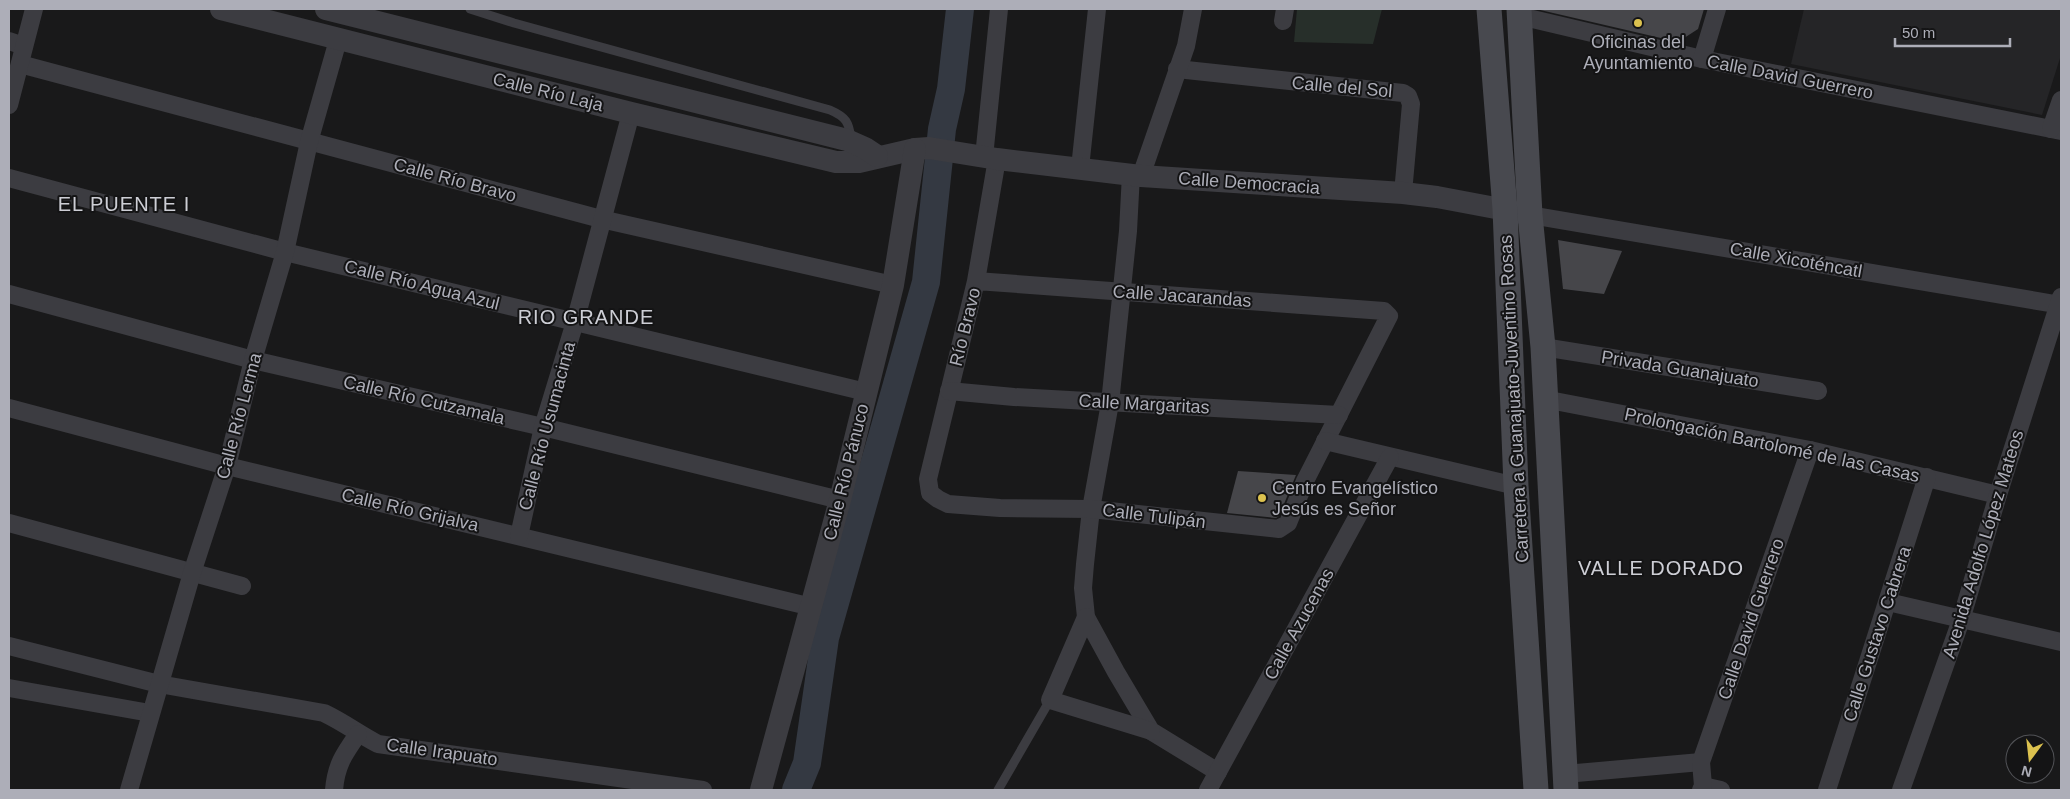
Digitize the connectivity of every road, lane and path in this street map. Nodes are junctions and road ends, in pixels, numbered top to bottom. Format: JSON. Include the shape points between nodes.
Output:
{"nodes":[{"id":1,"x":34,"y":9,"type":"edge"},
{"id":2,"x":221,"y":9,"type":"edge"},
{"id":3,"x":326,"y":9,"type":"edge"},
{"id":4,"x":470,"y":9,"type":"edge"},
{"id":5,"x":999,"y":9,"type":"edge"},
{"id":6,"x":1096,"y":9,"type":"edge"},
{"id":7,"x":1193,"y":9,"type":"edge"},
{"id":8,"x":1489,"y":9,"type":"edge"},
{"id":9,"x":1717,"y":9,"type":"edge"},
{"id":10,"x":1520,"y":12,"type":"edge"},
{"id":11,"x":338,"y":40,"type":"junction"},
{"id":12,"x":16,"y":43,"type":"edge"},
{"id":13,"x":1702,"y":59,"type":"junction"},
{"id":14,"x":20,"y":64,"type":"junction"},
{"id":15,"x":1178,"y":69,"type":"junction"},
{"id":16,"x":2061,"y":100,"type":"edge"},
{"id":17,"x":9,"y":105,"type":"edge"},
{"id":18,"x":631,"y":113,"type":"junction"},
{"id":19,"x":2056,"y":130,"type":"edge"},
{"id":20,"x":309,"y":142,"type":"junction"},
{"id":21,"x":851,"y":142,"type":"junction"},
{"id":22,"x":922,"y":149,"type":"junction"},
{"id":23,"x":877,"y":156,"type":"junction"},
{"id":24,"x":983,"y":157,"type":"junction"},
{"id":25,"x":1080,"y":168,"type":"junction"},
{"id":26,"x":1136,"y":175,"type":"junction"},
{"id":27,"x":9,"y":178,"type":"edge"},
{"id":28,"x":1403,"y":193,"type":"junction"},
{"id":29,"x":1505,"y":209,"type":"junction"},
{"id":30,"x":1530,"y":215,"type":"junction"},
{"id":31,"x":601,"y":219,"type":"junction"},
{"id":32,"x":285,"y":252,"type":"junction"},
{"id":33,"x":976,"y":281,"type":"junction"},
{"id":34,"x":893,"y":285,"type":"junction"},
{"id":35,"x":1122,"y":292,"type":"junction"},
{"id":36,"x":9,"y":294,"type":"edge"},
{"id":37,"x":2060,"y":302,"type":"edge"},
{"id":38,"x":575,"y":322,"type":"junction"},
{"id":39,"x":1543,"y":347,"type":"junction"},
{"id":40,"x":253,"y":360,"type":"junction"},
{"id":41,"x":950,"y":390,"type":"junction"},
{"id":42,"x":1818,"y":391,"type":"dead end"},
{"id":43,"x":866,"y":392,"type":"junction"},
{"id":44,"x":1544,"y":400,"type":"junction"},
{"id":45,"x":1110,"y":403,"type":"junction"},
{"id":46,"x":9,"y":408,"type":"edge"},
{"id":47,"x":1339,"y":415,"type":"junction"},
{"id":48,"x":543,"y":427,"type":"junction"},
{"id":49,"x":1325,"y":441,"type":"junction"},
{"id":50,"x":1810,"y":450,"type":"junction"},
{"id":51,"x":1390,"y":457,"type":"junction"},
{"id":52,"x":227,"y":466,"type":"junction"},
{"id":53,"x":1927,"y":477,"type":"junction"},
{"id":54,"x":1516,"y":486,"type":"junction"},
{"id":55,"x":930,"y":493,"type":"joint"},
{"id":56,"x":1998,"y":495,"type":"junction"},
{"id":57,"x":840,"y":500,"type":"junction"},
{"id":58,"x":1091,"y":509,"type":"junction"},
{"id":59,"x":9,"y":523,"type":"edge"},
{"id":60,"x":519,"y":536,"type":"junction"},
{"id":61,"x":192,"y":573,"type":"junction"},
{"id":62,"x":242,"y":586,"type":"dead end"},
{"id":63,"x":1888,"y":602,"type":"junction"},
{"id":64,"x":812,"y":607,"type":"junction"},
{"id":65,"x":1086,"y":617,"type":"junction"},
{"id":66,"x":1961,"y":620,"type":"junction"},
{"id":67,"x":2061,"y":642,"type":"edge"},
{"id":68,"x":9,"y":646,"type":"edge"},
{"id":69,"x":159,"y":684,"type":"junction"},
{"id":70,"x":9,"y":688,"type":"edge"},
{"id":71,"x":1560,"y":696,"type":"junction"},
{"id":72,"x":1530,"y":698,"type":"junction"},
{"id":73,"x":1050,"y":700,"type":"junction"},
{"id":74,"x":150,"y":713,"type":"junction"},
{"id":75,"x":1151,"y":731,"type":"junction"},
{"id":76,"x":358,"y":734,"type":"junction"},
{"id":77,"x":1701,"y":762,"type":"junction"},
{"id":78,"x":1218,"y":772,"type":"junction"},
{"id":79,"x":1565,"y":782,"type":"edge"},
{"id":80,"x":1702,"y":788,"type":"edge"},
{"id":81,"x":129,"y":790,"type":"edge"},
{"id":82,"x":334,"y":790,"type":"edge"},
{"id":83,"x":703,"y":790,"type":"edge"},
{"id":84,"x":761,"y":790,"type":"edge"},
{"id":85,"x":998,"y":790,"type":"edge"},
{"id":86,"x":1208,"y":790,"type":"edge"},
{"id":87,"x":1536,"y":790,"type":"edge"},
{"id":88,"x":1720,"y":790,"type":"edge"},
{"id":89,"x":1828,"y":790,"type":"edge"},
{"id":90,"x":1901,"y":790,"type":"edge"}],
"edges":[{"from":1,"to":12,"type":"street"},
{"from":2,"to":11,"type":"street","name":"Calle Río Laja"},
{"from":3,"to":21,"type":"street","name":"Calle Río Laja"},
{"from":4,"to":21,"type":"lane","via":[[830,110],[840,114],[850,126]]},
{"from":5,"to":24,"type":"street","name":"Río Bravo"},
{"from":6,"to":25,"type":"street"},
{"from":7,"to":15,"type":"street"},
{"from":8,"to":29,"type":"main road","name":"Carretera a Guanajuato-Juventino Rosas"},
{"from":9,"to":13,"type":"street"},
{"from":10,"to":13,"type":"street","name":"Calle David Guerrero"},
{"from":10,"to":30,"type":"main road","name":"Carretera a Guanajuato-Juventino Rosas"},
{"from":11,"to":18,"type":"street","name":"Calle Río Laja"},
{"from":11,"to":20,"type":"street","name":"Calle Río Lerma"},
{"from":12,"to":14,"type":"street"},
{"from":13,"to":19,"type":"street","name":"Calle David Guerrero"},
{"from":14,"to":17,"type":"street"},
{"from":14,"to":20,"type":"street","name":"Calle Río Bravo"},
{"from":15,"to":26,"type":"street"},
{"from":15,"to":28,"type":"street","name":"Calle del Sol","via":[[1403,93],[1411,104]]},
{"from":16,"to":19,"type":"street"},
{"from":18,"to":23,"type":"street","name":"Calle Río Laja","via":[[836,162],[859,162]]},
{"from":18,"to":31,"type":"street","name":"Calle Río Usumacinta"},
{"from":20,"to":31,"type":"street","name":"Calle Río Bravo"},
{"from":20,"to":32,"type":"street","name":"Calle Río Lerma"},
{"from":21,"to":23,"type":"street","name":"Calle Río Laja"},
{"from":22,"to":23,"type":"street","name":"Calle Río Laja"},
{"from":22,"to":24,"type":"street","name":"Calle Río Laja"},
{"from":22,"to":34,"type":"street","name":"Calle Río Pánuco"},
{"from":24,"to":25,"type":"street","name":"Calle Democracia"},
{"from":24,"to":33,"type":"street","name":"Río Bravo"},
{"from":25,"to":26,"type":"street","name":"Calle Democracia"},
{"from":26,"to":28,"type":"street","name":"Calle Democracia"},
{"from":26,"to":35,"type":"street"},
{"from":27,"to":32,"type":"street","name":"Calle Río Agua Azul"},
{"from":28,"to":29,"type":"street","name":"Calle Democracia"},
{"from":29,"to":30,"type":"street","name":"Calle Democracia"},
{"from":29,"to":54,"type":"main road","name":"Carretera a Guanajuato-Juventino Rosas"},
{"from":30,"to":37,"type":"street","name":"Calle Xicoténcatl"},
{"from":30,"to":39,"type":"main road","name":"Carretera a Guanajuato-Juventino Rosas"},
{"from":31,"to":34,"type":"street","name":"Calle Río Bravo"},
{"from":31,"to":38,"type":"street","name":"Calle Río Usumacinta"},
{"from":32,"to":38,"type":"street","name":"Calle Río Agua Azul"},
{"from":32,"to":40,"type":"street","name":"Calle Río Lerma"},
{"from":33,"to":35,"type":"street","name":"Calle Jacarandas"},
{"from":33,"to":41,"type":"street","name":"Río Bravo"},
{"from":34,"to":43,"type":"street","name":"Calle Río Pánuco"},
{"from":35,"to":45,"type":"street"},
{"from":35,"to":47,"type":"street","name":"Calle Jacarandas","via":[[1388,313]]},
{"from":36,"to":40,"type":"street","name":"Calle Río Cutzamala"},
{"from":37,"to":56,"type":"street","name":"Avenida Adolfo López Mateos"},
{"from":38,"to":43,"type":"street","name":"Calle Río Agua Azul"},
{"from":38,"to":48,"type":"street","name":"Calle Río Usumacinta"},
{"from":39,"to":42,"type":"street","name":"Privada Guanajuato"},
{"from":39,"to":44,"type":"main road","name":"Carretera a Guanajuato-Juventino Rosas"},
{"from":40,"to":48,"type":"street","name":"Calle Río Cutzamala"},
{"from":40,"to":52,"type":"street","name":"Calle Río Lerma"},
{"from":41,"to":45,"type":"street","name":"Calle Margaritas"},
{"from":41,"to":55,"type":"street","name":"Río Bravo","via":[[928,479]]},
{"from":43,"to":57,"type":"street","name":"Calle Río Pánuco"},
{"from":44,"to":50,"type":"street","name":"Prolongación Bartolomé de las Casas"},
{"from":44,"to":71,"type":"main road","name":"Carretera a Guanajuato-Juventino Rosas"},
{"from":45,"to":47,"type":"street","name":"Calle Margaritas"},
{"from":45,"to":58,"type":"street"},
{"from":46,"to":52,"type":"street","name":"Calle Río Grijalva"},
{"from":47,"to":49,"type":"street"},
{"from":48,"to":57,"type":"street","name":"Calle Río Cutzamala"},
{"from":48,"to":60,"type":"street","name":"Calle Río Usumacinta"},
{"from":49,"to":51,"type":"street"},
{"from":49,"to":58,"type":"street","name":"Calle Tulipán","via":[[1288,522],[1279,530]]},
{"from":50,"to":53,"type":"street","name":"Prolongación Bartolomé de las Casas"},
{"from":50,"to":77,"type":"street","name":"Calle David Guerrero"},
{"from":51,"to":54,"type":"street"},
{"from":51,"to":78,"type":"street","name":"Calle Azucenas"},
{"from":52,"to":60,"type":"street","name":"Calle Río Grijalva"},
{"from":52,"to":61,"type":"street","name":"Calle Río Lerma"},
{"from":53,"to":56,"type":"street","name":"Prolongación Bartolomé de las Casas"},
{"from":53,"to":63,"type":"street","name":"Calle Gustavo Cabrera"},
{"from":54,"to":72,"type":"main road","name":"Carretera a Guanajuato-Juventino Rosas"},
{"from":55,"to":58,"type":"street","name":"Calle Tulipán","via":[[948,504]]},
{"from":56,"to":66,"type":"street","name":"Avenida Adolfo López Mateos"},
{"from":57,"to":64,"type":"street","name":"Calle Río Pánuco"},
{"from":58,"to":65,"type":"street","via":[[1083,588]]},
{"from":59,"to":61,"type":"street"},
{"from":60,"to":64,"type":"street","name":"Calle Río Grijalva"},
{"from":61,"to":62,"type":"street"},
{"from":61,"to":69,"type":"street","name":"Calle Río Lerma"},
{"from":63,"to":66,"type":"street"},
{"from":63,"to":89,"type":"street","name":"Calle Gustavo Cabrera"},
{"from":64,"to":84,"type":"street","name":"Calle Río Pánuco"},
{"from":65,"to":73,"type":"street"},
{"from":65,"to":75,"type":"street"},
{"from":66,"to":67,"type":"street"},
{"from":66,"to":90,"type":"street","name":"Avenida Adolfo López Mateos"},
{"from":68,"to":69,"type":"street","name":"Calle Irapuato"},
{"from":69,"to":74,"type":"street","name":"Calle Río Lerma"},
{"from":69,"to":76,"type":"street","name":"Calle Irapuato","via":[[324,713],[342,721]]},
{"from":70,"to":74,"type":"street"},
{"from":71,"to":72,"type":"main road"},
{"from":71,"to":79,"type":"main road","name":"Carretera a Guanajuato-Juventino Rosas"},
{"from":72,"to":87,"type":"main road","name":"Carretera a Guanajuato-Juventino Rosas"},
{"from":73,"to":75,"type":"street"},
{"from":73,"to":85,"type":"lane"},
{"from":74,"to":81,"type":"street","name":"Calle Río Lerma"},
{"from":75,"to":78,"type":"street"},
{"from":76,"to":82,"type":"street","via":[[341,758]]},
{"from":76,"to":83,"type":"street","name":"Calle Irapuato","via":[[378,744]]},
{"from":77,"to":79,"type":"street"},
{"from":77,"to":80,"type":"street","name":"Calle David Guerrero"},
{"from":78,"to":86,"type":"street","name":"Calle Azucenas"},
{"from":80,"to":88,"type":"street"}]}
